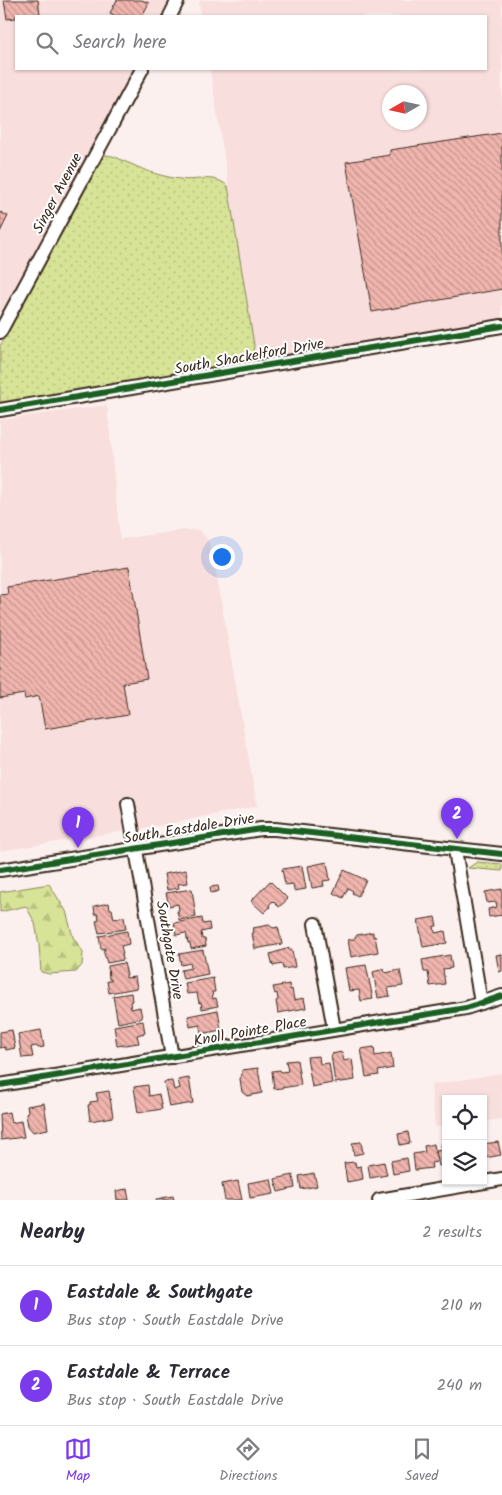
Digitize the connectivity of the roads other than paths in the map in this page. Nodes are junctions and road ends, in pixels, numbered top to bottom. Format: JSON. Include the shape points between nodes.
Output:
{"nodes":[{"id":1,"x":178,"y":0,"type":"edge"},
{"id":2,"x":170,"y":15,"type":"edge"},
{"id":3,"x":141,"y":70,"type":"edge"},
{"id":4,"x":502,"y":326,"type":"edge"},
{"id":5,"x":0,"y":332,"type":"edge"},
{"id":6,"x":0,"y":410,"type":"edge"},
{"id":7,"x":128,"y":804,"type":"dead end"},
{"id":8,"x":136,"y":848,"type":"junction"},
{"id":9,"x":454,"y":850,"type":"junction"},
{"id":10,"x":502,"y":854,"type":"edge"},
{"id":11,"x":0,"y":870,"type":"edge"},
{"id":12,"x":315,"y":924,"type":"dead end"},
{"id":13,"x":502,"y":996,"type":"edge"},
{"id":14,"x":481,"y":1003,"type":"junction"},
{"id":15,"x":334,"y":1029,"type":"junction"},
{"id":16,"x":172,"y":1057,"type":"junction"},
{"id":17,"x":0,"y":1086,"type":"edge"},
{"id":18,"x":502,"y":1179,"type":"edge"},
{"id":19,"x":380,"y":1200,"type":"edge"}],
"edges":[{"from":1,"to":2,"type":"street"},
{"from":3,"to":5,"type":"street","name":"Singer Avenue"},
{"from":4,"to":6,"type":"street","name":"South Shackelford Drive"},
{"from":7,"to":8,"type":"street","name":"Southgate Drive"},
{"from":8,"to":9,"type":"street","name":"South Eastdale Drive","via":[[240,831],[275,829]]},
{"from":8,"to":11,"type":"street","name":"South Eastdale Drive"},
{"from":8,"to":16,"type":"street","name":"Southgate Drive"},
{"from":9,"to":10,"type":"street","name":"South Eastdale Drive"},
{"from":9,"to":14,"type":"street"},
{"from":12,"to":15,"type":"street"},
{"from":13,"to":14,"type":"street","name":"Knoll Pointe Place"},
{"from":14,"to":15,"type":"street","name":"Knoll Pointe Place"},
{"from":15,"to":16,"type":"street","name":"Knoll Pointe Place"},
{"from":16,"to":17,"type":"street","name":"Knoll Pointe Place"},
{"from":18,"to":19,"type":"street"}]}
